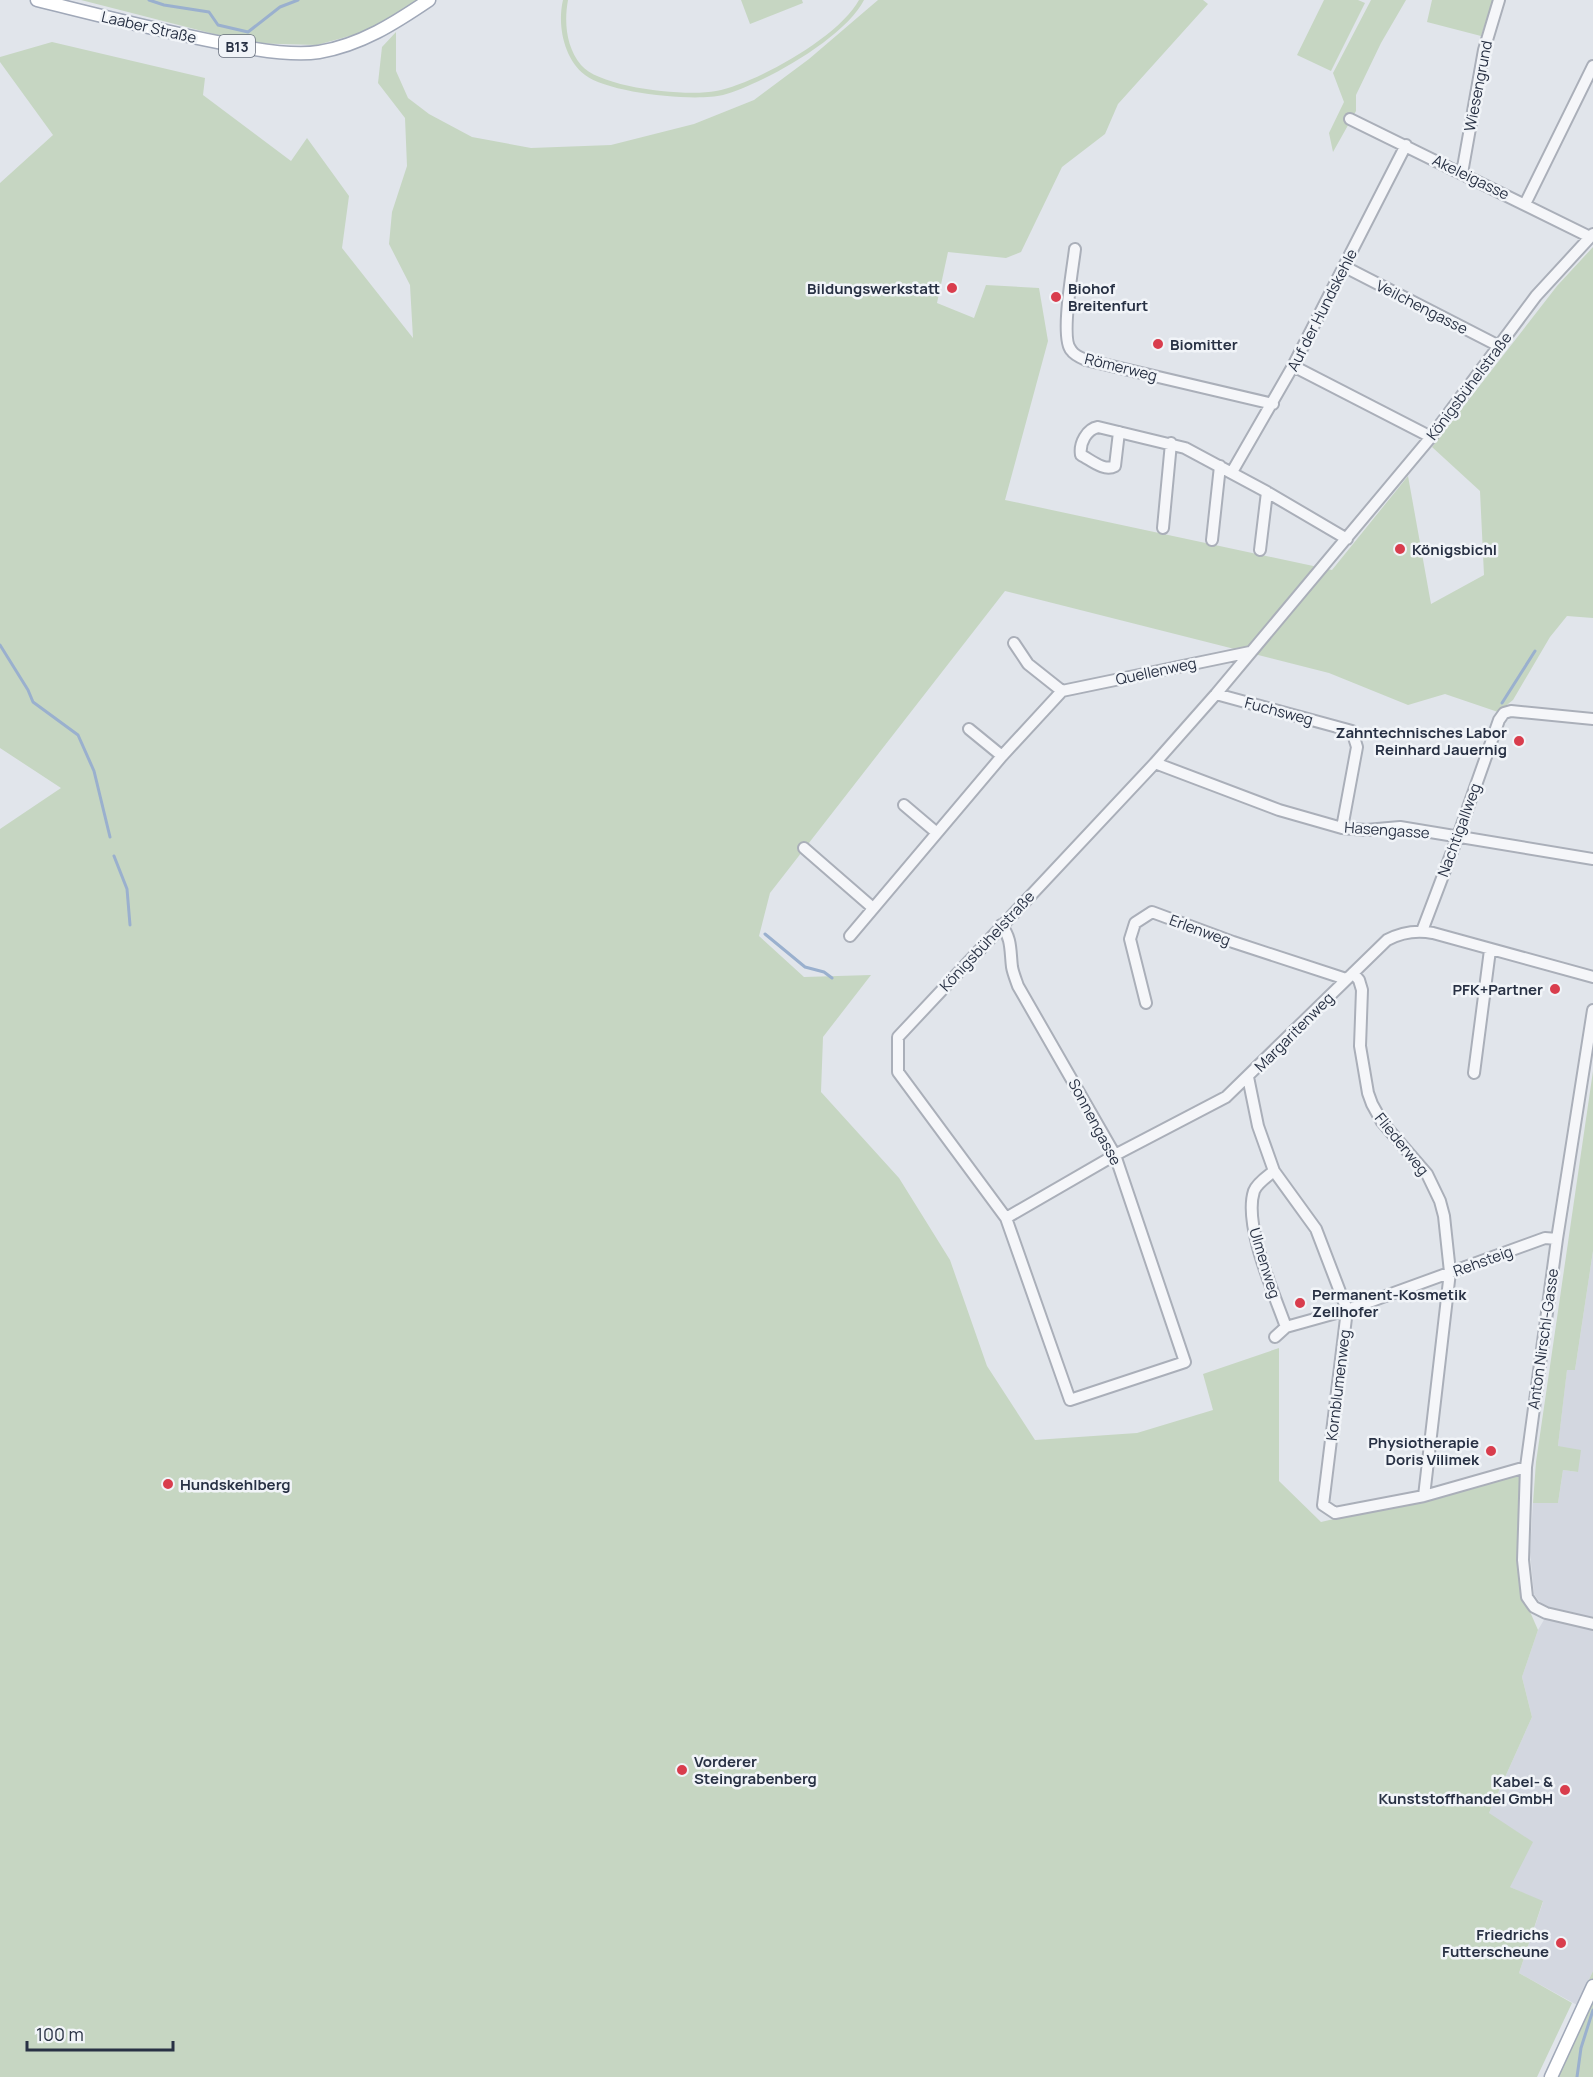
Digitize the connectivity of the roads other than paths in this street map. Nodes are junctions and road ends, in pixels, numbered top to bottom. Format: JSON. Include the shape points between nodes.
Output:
{"nodes":[{"id":1,"x":37,"y":0,"type":"edge"},
{"id":2,"x":429,"y":0,"type":"edge"},
{"id":3,"x":1499,"y":0,"type":"edge"},
{"id":4,"x":1593,"y":66,"type":"edge"},
{"id":5,"x":1350,"y":119,"type":"dead end"},
{"id":6,"x":1406,"y":146,"type":"junction"},
{"id":7,"x":1462,"y":173,"type":"junction"},
{"id":8,"x":1525,"y":204,"type":"junction"},
{"id":9,"x":1592,"y":236,"type":"edge"},
{"id":10,"x":1075,"y":249,"type":"dead end"},
{"id":11,"x":1345,"y":267,"type":"junction"},
{"id":12,"x":1499,"y":346,"type":"junction"},
{"id":13,"x":1293,"y":366,"type":"junction"},
{"id":14,"x":1273,"y":404,"type":"junction"},
{"id":15,"x":1119,"y":432,"type":"dead end"},
{"id":16,"x":1431,"y":437,"type":"junction"},
{"id":17,"x":1171,"y":443,"type":"junction"},
{"id":18,"x":1220,"y":466,"type":"junction"},
{"id":19,"x":1232,"y":472,"type":"junction"},
{"id":20,"x":1267,"y":492,"type":"junction"},
{"id":21,"x":1163,"y":528,"type":"dead end"},
{"id":22,"x":1347,"y":539,"type":"junction"},
{"id":23,"x":1212,"y":540,"type":"dead end"},
{"id":24,"x":1260,"y":550,"type":"dead end"},
{"id":25,"x":1014,"y":644,"type":"dead end"},
{"id":26,"x":1250,"y":652,"type":"junction"},
{"id":27,"x":1062,"y":691,"type":"junction"},
{"id":28,"x":1216,"y":694,"type":"junction"},
{"id":29,"x":1593,"y":719,"type":"edge"},
{"id":30,"x":969,"y":729,"type":"dead end"},
{"id":31,"x":1002,"y":756,"type":"junction"},
{"id":32,"x":1155,"y":763,"type":"junction"},
{"id":33,"x":904,"y":805,"type":"dead end"},
{"id":34,"x":1342,"y":828,"type":"junction"},
{"id":35,"x":937,"y":833,"type":"junction"},
{"id":36,"x":1458,"y":836,"type":"junction"},
{"id":37,"x":804,"y":848,"type":"dead end"},
{"id":38,"x":1593,"y":859,"type":"edge"},
{"id":39,"x":873,"y":908,"type":"junction"},
{"id":40,"x":1001,"y":925,"type":"junction"},
{"id":41,"x":1422,"y":931,"type":"junction"},
{"id":42,"x":850,"y":936,"type":"dead end"},
{"id":43,"x":1490,"y":950,"type":"junction"},
{"id":44,"x":1349,"y":976,"type":"junction"},
{"id":45,"x":1593,"y":977,"type":"edge"},
{"id":46,"x":1146,"y":1003,"type":"dead end"},
{"id":47,"x":1593,"y":1010,"type":"edge"},
{"id":48,"x":1474,"y":1073,"type":"dead end"},
{"id":49,"x":1248,"y":1077,"type":"junction"},
{"id":50,"x":1115,"y":1155,"type":"junction"},
{"id":51,"x":1274,"y":1171,"type":"junction"},
{"id":52,"x":1006,"y":1218,"type":"junction"},
{"id":53,"x":1557,"y":1239,"type":"junction"},
{"id":54,"x":1450,"y":1272,"type":"junction"},
{"id":55,"x":1347,"y":1310,"type":"junction"},
{"id":56,"x":1286,"y":1327,"type":"junction"},
{"id":57,"x":1275,"y":1336,"type":"dead end"},
{"id":58,"x":1070,"y":1400,"type":"joint"},
{"id":59,"x":1526,"y":1467,"type":"junction"},
{"id":60,"x":1424,"y":1496,"type":"junction"},
{"id":61,"x":1593,"y":1624,"type":"edge"},
{"id":62,"x":1593,"y":1986,"type":"edge"},
{"id":63,"x":1551,"y":2077,"type":"edge"}],
"edges":[{"from":1,"to":2,"type":"main road","name":"Laaber Straße","number":"B13","via":[[223,43],[274,51],[317,52],[379,32]]},
{"from":3,"to":7,"type":"street","name":"Wiesengrund","via":[[1484,50]]},
{"from":4,"to":8,"type":"street"},
{"from":5,"to":6,"type":"street","name":"Akeleigasse"},
{"from":6,"to":7,"type":"street","name":"Akeleigasse"},
{"from":6,"to":11,"type":"street","name":"Auf der Hundskehle"},
{"from":7,"to":8,"type":"street","name":"Akeleigasse"},
{"from":8,"to":9,"type":"street","name":"Akeleigasse"},
{"from":9,"to":12,"type":"street","name":"Königsbühelstraße","via":[[1536,296]]},
{"from":10,"to":14,"type":"street","name":"Römerweg","via":[[1067,317],[1070,350],[1086,360]]},
{"from":11,"to":12,"type":"street","name":"Veilchengasse"},
{"from":11,"to":13,"type":"street","name":"Auf der Hundskehle"},
{"from":12,"to":16,"type":"street","name":"Königsbühelstraße"},
{"from":13,"to":14,"type":"street","name":"Auf der Hundskehle"},
{"from":13,"to":16,"type":"street"},
{"from":14,"to":19,"type":"street","name":"Auf der Hundskehle"},
{"from":15,"to":17,"type":"street"},
{"from":16,"to":22,"type":"street","name":"Königsbühelstraße"},
{"from":17,"to":18,"type":"street"},
{"from":17,"to":21,"type":"street"},
{"from":18,"to":19,"type":"street"},
{"from":18,"to":23,"type":"street"},
{"from":19,"to":20,"type":"street"},
{"from":20,"to":22,"type":"street"},
{"from":20,"to":24,"type":"street"},
{"from":22,"to":26,"type":"street","name":"Königsbühelstraße"},
{"from":25,"to":27,"type":"street","via":[[1028,664]]},
{"from":26,"to":27,"type":"street","name":"Quellenweg"},
{"from":26,"to":28,"type":"street","name":"Königsbühelstraße"},
{"from":27,"to":31,"type":"street"},
{"from":28,"to":32,"type":"street","name":"Königsbühelstraße"},
{"from":28,"to":34,"type":"street","name":"Fuchsweg","via":[[1352,731],[1357,747]]},
{"from":29,"to":36,"type":"street","name":"Nachtigallweg","via":[[1527,711],[1504,713]]},
{"from":30,"to":31,"type":"street"},
{"from":31,"to":35,"type":"street"},
{"from":32,"to":34,"type":"street","name":"Hasengasse","via":[[1279,810]]},
{"from":32,"to":40,"type":"street","name":"Königsbühelstraße"},
{"from":33,"to":35,"type":"street"},
{"from":34,"to":36,"type":"street","name":"Hasengasse","via":[[1400,828]]},
{"from":35,"to":39,"type":"street"},
{"from":36,"to":38,"type":"street","name":"Hasengasse"},
{"from":36,"to":41,"type":"street","name":"Nachtigallweg"},
{"from":37,"to":39,"type":"street"},
{"from":39,"to":42,"type":"street"},
{"from":40,"to":50,"type":"street","name":"Sonnengasse","via":[[1012,951],[1017,986]]},
{"from":40,"to":52,"type":"street","name":"Königsbühelstraße","via":[[898,1037],[898,1072]]},
{"from":41,"to":43,"type":"street","name":"Margaritenweg"},
{"from":41,"to":44,"type":"street","name":"Margaritenweg","via":[[1387,940]]},
{"from":43,"to":45,"type":"street","name":"Margaritenweg"},
{"from":43,"to":48,"type":"street"},
{"from":44,"to":46,"type":"street","name":"Erlenweg","via":[[1233,942],[1152,912],[1135,923],[1130,939]]},
{"from":44,"to":49,"type":"street","name":"Margaritenweg"},
{"from":44,"to":54,"type":"street","name":"Fliederweg","via":[[1359,980],[1362,990],[1360,1046],[1368,1093],[1382,1122],[1431,1181],[1444,1216]]},
{"from":47,"to":53,"type":"street","name":"Anton Nirschl-Gasse"},
{"from":49,"to":50,"type":"street","name":"Margaritenweg","via":[[1226,1097]]},
{"from":49,"to":51,"type":"street","name":"Kornblumenweg","via":[[1258,1126]]},
{"from":50,"to":52,"type":"street","name":"Margaritenweg"},
{"from":50,"to":58,"type":"street","name":"Sonnengasse","via":[[1185,1362]]},
{"from":51,"to":55,"type":"street","name":"Kornblumenweg","via":[[1316,1229]]},
{"from":51,"to":56,"type":"street","name":"Ulmenweg","via":[[1255,1188],[1251,1213],[1258,1247]]},
{"from":52,"to":58,"type":"street","name":"Königsbühelstraße"},
{"from":53,"to":54,"type":"street","name":"Rehsteig","via":[[1545,1239]]},
{"from":53,"to":59,"type":"street","name":"Anton Nirschl-Gasse"},
{"from":54,"to":55,"type":"street","name":"Rehsteig"},
{"from":54,"to":60,"type":"street","name":"Fliederweg"},
{"from":55,"to":56,"type":"street","name":"Rehsteig"},
{"from":55,"to":60,"type":"street","name":"Kornblumenweg","via":[[1323,1505],[1335,1513]]},
{"from":56,"to":57,"type":"street","name":"Rehsteig"},
{"from":59,"to":60,"type":"street","name":"Kornblumenweg"},
{"from":59,"to":61,"type":"street","name":"Anton Nirschl-Gasse","via":[[1523,1560],[1527,1597],[1534,1607],[1546,1613]]},
{"from":62,"to":63,"type":"main road"}]}
